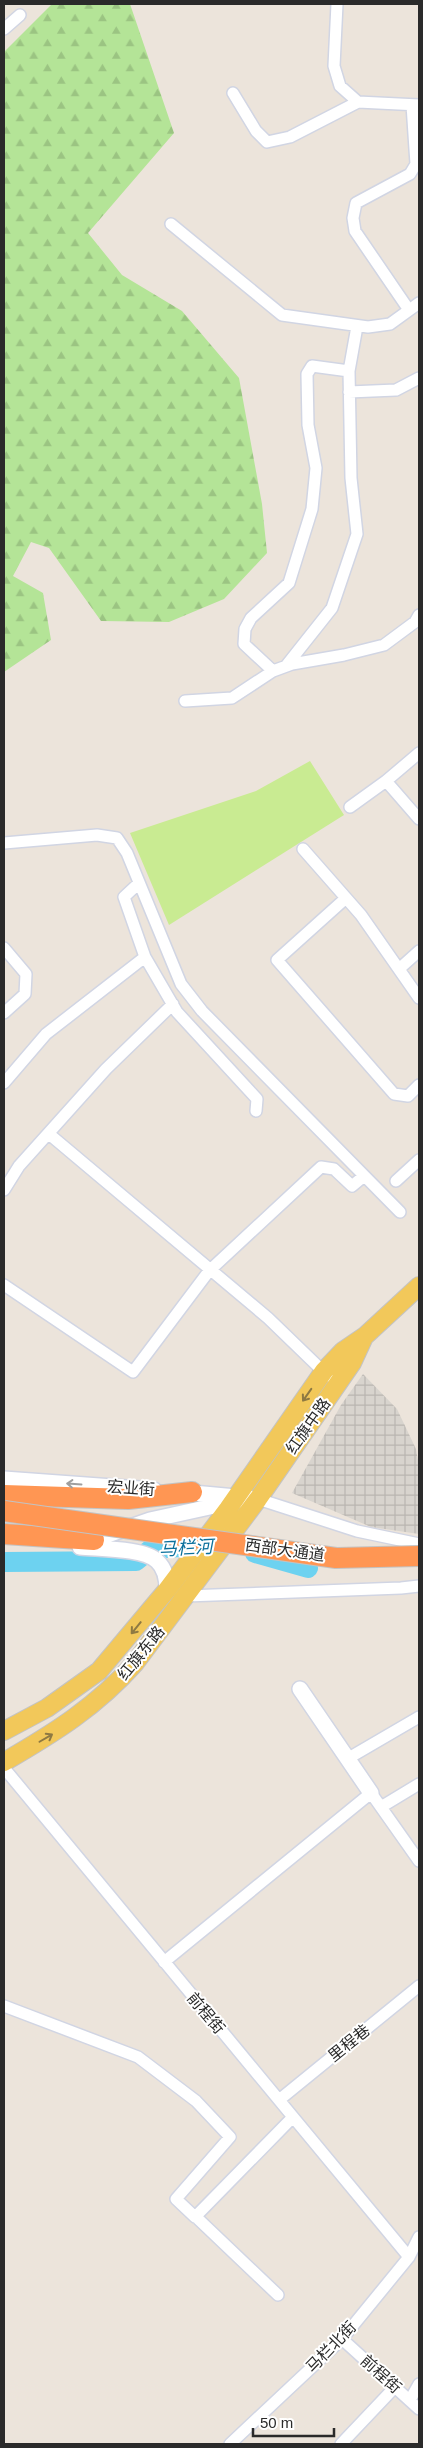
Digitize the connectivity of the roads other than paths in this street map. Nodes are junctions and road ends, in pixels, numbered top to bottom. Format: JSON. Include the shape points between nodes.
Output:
{"nodes":[{"id":1,"x":337,"y":4,"type":"edge"},
{"id":2,"x":20,"y":15,"type":"dead end"},
{"id":3,"x":4,"y":29,"type":"edge"},
{"id":4,"x":234,"y":93,"type":"dead end"},
{"id":5,"x":358,"y":102,"type":"junction"},
{"id":6,"x":416,"y":105,"type":"edge"},
{"id":7,"x":171,"y":224,"type":"dead end"},
{"id":8,"x":419,"y":303,"type":"edge"},
{"id":9,"x":409,"y":310,"type":"junction"},
{"id":10,"x":356,"y":332,"type":"dead end"},
{"id":11,"x":348,"y":371,"type":"junction"},
{"id":12,"x":419,"y":378,"type":"edge"},
{"id":13,"x":349,"y":392,"type":"junction"},
{"id":14,"x":419,"y":616,"type":"edge"},
{"id":15,"x":286,"y":666,"type":"junction"},
{"id":16,"x":273,"y":671,"type":"junction"},
{"id":17,"x":185,"y":701,"type":"dead end"},
{"id":18,"x":419,"y":753,"type":"edge"},
{"id":19,"x":386,"y":781,"type":"junction"},
{"id":20,"x":350,"y":807,"type":"dead end"},
{"id":21,"x":419,"y":819,"type":"edge"},
{"id":22,"x":4,"y":843,"type":"edge"},
{"id":23,"x":302,"y":849,"type":"dead end"},
{"id":24,"x":139,"y":884,"type":"junction"},
{"id":25,"x":346,"y":898,"type":"junction"},
{"id":26,"x":4,"y":948,"type":"edge"},
{"id":27,"x":419,"y":951,"type":"edge"},
{"id":28,"x":145,"y":957,"type":"junction"},
{"id":29,"x":399,"y":969,"type":"junction"},
{"id":30,"x":419,"y":998,"type":"edge"},
{"id":31,"x":173,"y":1004,"type":"junction"},
{"id":32,"x":4,"y":1014,"type":"edge"},
{"id":33,"x":4,"y":1083,"type":"edge"},
{"id":34,"x":419,"y":1085,"type":"edge"},
{"id":35,"x":256,"y":1111,"type":"dead end"},
{"id":36,"x":49,"y":1134,"type":"junction"},
{"id":37,"x":419,"y":1160,"type":"edge"},
{"id":38,"x":364,"y":1176,"type":"junction"},
{"id":39,"x":396,"y":1181,"type":"dead end"},
{"id":40,"x":4,"y":1190,"type":"edge"},
{"id":41,"x":400,"y":1212,"type":"dead end"},
{"id":42,"x":209,"y":1271,"type":"junction"},
{"id":43,"x":4,"y":1286,"type":"edge"},
{"id":44,"x":419,"y":1286,"type":"edge"},
{"id":45,"x":365,"y":1336,"type":"junction"},
{"id":46,"x":324,"y":1371,"type":"junction"},
{"id":47,"x":336,"y":1384,"type":"junction"},
{"id":48,"x":4,"y":1479,"type":"edge"},
{"id":49,"x":192,"y":1492,"type":"junction"},
{"id":50,"x":4,"y":1495,"type":"edge"},
{"id":51,"x":258,"y":1499,"type":"junction"},
{"id":52,"x":232,"y":1502,"type":"junction"},
{"id":53,"x":4,"y":1511,"type":"edge"},
{"id":54,"x":247,"y":1513,"type":"joint"},
{"id":55,"x":4,"y":1521,"type":"edge"},
{"id":56,"x":4,"y":1534,"type":"edge"},
{"id":57,"x":94,"y":1540,"type":"junction"},
{"id":58,"x":4,"y":1541,"type":"edge"},
{"id":59,"x":419,"y":1544,"type":"edge"},
{"id":60,"x":74,"y":1547,"type":"junction"},
{"id":61,"x":419,"y":1556,"type":"edge"},
{"id":62,"x":419,"y":1566,"type":"edge"},
{"id":63,"x":419,"y":1586,"type":"edge"},
{"id":64,"x":167,"y":1590,"type":"junction"},
{"id":65,"x":188,"y":1592,"type":"junction"},
{"id":66,"x":300,"y":1689,"type":"dead end"},
{"id":67,"x":419,"y":1717,"type":"edge"},
{"id":68,"x":4,"y":1731,"type":"edge"},
{"id":69,"x":347,"y":1759,"type":"junction"},
{"id":70,"x":4,"y":1762,"type":"edge"},
{"id":71,"x":4,"y":1768,"type":"edge"},
{"id":72,"x":419,"y":1784,"type":"edge"},
{"id":73,"x":371,"y":1793,"type":"junction"},
{"id":74,"x":381,"y":1807,"type":"junction"},
{"id":75,"x":419,"y":1861,"type":"edge"},
{"id":76,"x":164,"y":1962,"type":"junction"},
{"id":77,"x":419,"y":1986,"type":"edge"},
{"id":78,"x":4,"y":2006,"type":"edge"},
{"id":79,"x":278,"y":2100,"type":"junction"},
{"id":80,"x":293,"y":2117,"type":"junction"},
{"id":81,"x":195,"y":2216,"type":"junction"},
{"id":82,"x":419,"y":2237,"type":"edge"},
{"id":83,"x":408,"y":2257,"type":"junction"},
{"id":84,"x":278,"y":2295,"type":"dead end"},
{"id":85,"x":342,"y":2339,"type":"junction"},
{"id":86,"x":419,"y":2384,"type":"edge"},
{"id":87,"x":395,"y":2387,"type":"junction"},
{"id":88,"x":410,"y":2400,"type":"junction"},
{"id":89,"x":419,"y":2409,"type":"edge"},
{"id":90,"x":230,"y":2444,"type":"edge"},
{"id":91,"x":341,"y":2444,"type":"edge"}],
"edges":[{"from":1,"to":5,"type":"street","via":[[334,66],[340,86]]},
{"from":2,"to":3,"type":"street"},
{"from":4,"to":5,"type":"street","via":[[256,131],[267,142],[290,137]]},
{"from":5,"to":6,"type":"street"},
{"from":6,"to":9,"type":"street","via":[[416,164],[410,174],[356,204],[353,218],[355,231]]},
{"from":7,"to":9,"type":"street","via":[[282,316],[368,327],[390,324]]},
{"from":8,"to":9,"type":"street"},
{"from":10,"to":11,"type":"street"},
{"from":11,"to":13,"type":"street"},
{"from":11,"to":16,"type":"street","via":[[312,366],[307,374],[308,425],[316,468],[312,509],[288,583],[251,618],[245,629],[244,644]]},
{"from":12,"to":13,"type":"street","via":[[396,390]]},
{"from":13,"to":15,"type":"street","via":[[351,478],[357,534],[332,608]]},
{"from":14,"to":15,"type":"street","via":[[384,645]]},
{"from":15,"to":16,"type":"street"},
{"from":16,"to":17,"type":"street","via":[[232,698]]},
{"from":18,"to":19,"type":"street"},
{"from":19,"to":20,"type":"street"},
{"from":19,"to":21,"type":"street"},
{"from":22,"to":24,"type":"street","via":[[97,835],[117,838]]},
{"from":23,"to":25,"type":"street"},
{"from":24,"to":28,"type":"street","via":[[124,897]]},
{"from":24,"to":38,"type":"street","via":[[181,984],[202,1011]]},
{"from":25,"to":29,"type":"street"},
{"from":25,"to":34,"type":"street","via":[[277,960],[394,1094],[408,1096]]},
{"from":26,"to":32,"type":"street","via":[[26,974],[25,994]]},
{"from":27,"to":29,"type":"street"},
{"from":28,"to":31,"type":"street"},
{"from":28,"to":33,"type":"street","via":[[46,1034]]},
{"from":29,"to":30,"type":"street"},
{"from":31,"to":35,"type":"street","via":[[257,1099]]},
{"from":31,"to":36,"type":"street","via":[[106,1070]]},
{"from":36,"to":40,"type":"street","via":[[19,1166]]},
{"from":36,"to":42,"type":"street"},
{"from":37,"to":39,"type":"street"},
{"from":38,"to":41,"type":"street"},
{"from":38,"to":42,"type":"street","via":[[352,1186],[334,1169],[321,1167]]},
{"from":42,"to":43,"type":"street","via":[[133,1372]]},
{"from":42,"to":46,"type":"street","via":[[268,1318]]},
{"from":44,"to":45,"type":"main road","name":"红旗中路"},
{"from":45,"to":46,"type":"main road","name":"红旗中路","via":[[343,1351]]},
{"from":45,"to":47,"type":"main road","name":"红旗中路","via":[[352,1363]]},
{"from":46,"to":47,"type":"street"},
{"from":46,"to":52,"type":"main road","name":"红旗中路","one_way":true},
{"from":47,"to":51,"type":"main road","name":"红旗中路"},
{"from":49,"to":48,"type":"main road","name":"宏业街","one_way":true},
{"from":49,"to":50,"type":"highway","via":[[128,1499]]},
{"from":49,"to":52,"type":"main road","name":"宏业街"},
{"from":51,"to":52,"type":"main road","name":"宏业街"},
{"from":51,"to":54,"type":"main road","name":"红旗中路"},
{"from":51,"to":59,"type":"street","via":[[357,1531]]},
{"from":52,"to":57,"type":"main road","bridge":true,"via":[[163,1517]]},
{"from":52,"to":64,"type":"main road","name":"红旗东路"},
{"from":53,"to":61,"type":"highway","name":"西部大通道","bridge":true,"via":[[336,1558]]},
{"from":54,"to":65,"type":"main road","name":"红旗东路"},
{"from":55,"to":62,"type":"highway","name":"西部大通道","via":[[335,1567]]},
{"from":56,"to":57,"type":"highway"},
{"from":57,"to":60,"type":"main road"},
{"from":58,"to":60,"type":"main road"},
{"from":60,"to":64,"type":"main road","via":[[137,1553],[157,1561],[164,1571]]},
{"from":63,"to":65,"type":"street"},
{"from":64,"to":68,"type":"main road","name":"红旗东路","one_way":true,"via":[[99,1671],[47,1708]]},
{"from":70,"to":65,"type":"main road","name":"红旗东路","one_way":true,"via":[[52,1735],[116,1685]]},
{"from":66,"to":69,"type":"main road"},
{"from":67,"to":69,"type":"street"},
{"from":69,"to":73,"type":"main road"},
{"from":71,"to":76,"type":"street","name":"前程街"},
{"from":72,"to":74,"type":"street"},
{"from":73,"to":74,"type":"street"},
{"from":73,"to":76,"type":"street"},
{"from":74,"to":75,"type":"street"},
{"from":76,"to":79,"type":"street","name":"前程街"},
{"from":77,"to":79,"type":"street","name":"里程巷"},
{"from":78,"to":81,"type":"street","via":[[138,2057],[196,2101],[220,2125],[230,2137],[176,2199]]},
{"from":79,"to":80,"type":"street","name":"前程街"},
{"from":80,"to":81,"type":"street"},
{"from":80,"to":83,"type":"street","name":"前程街"},
{"from":81,"to":84,"type":"street"},
{"from":82,"to":83,"type":"street","name":"马栏北街"},
{"from":83,"to":85,"type":"street","name":"马栏北街"},
{"from":85,"to":87,"type":"street","name":"前程街"},
{"from":85,"to":90,"type":"street","name":"马栏北街"},
{"from":86,"to":88,"type":"street"},
{"from":87,"to":88,"type":"street","name":"前程街"},
{"from":87,"to":91,"type":"street"},
{"from":88,"to":89,"type":"street","name":"前程街"}]}
